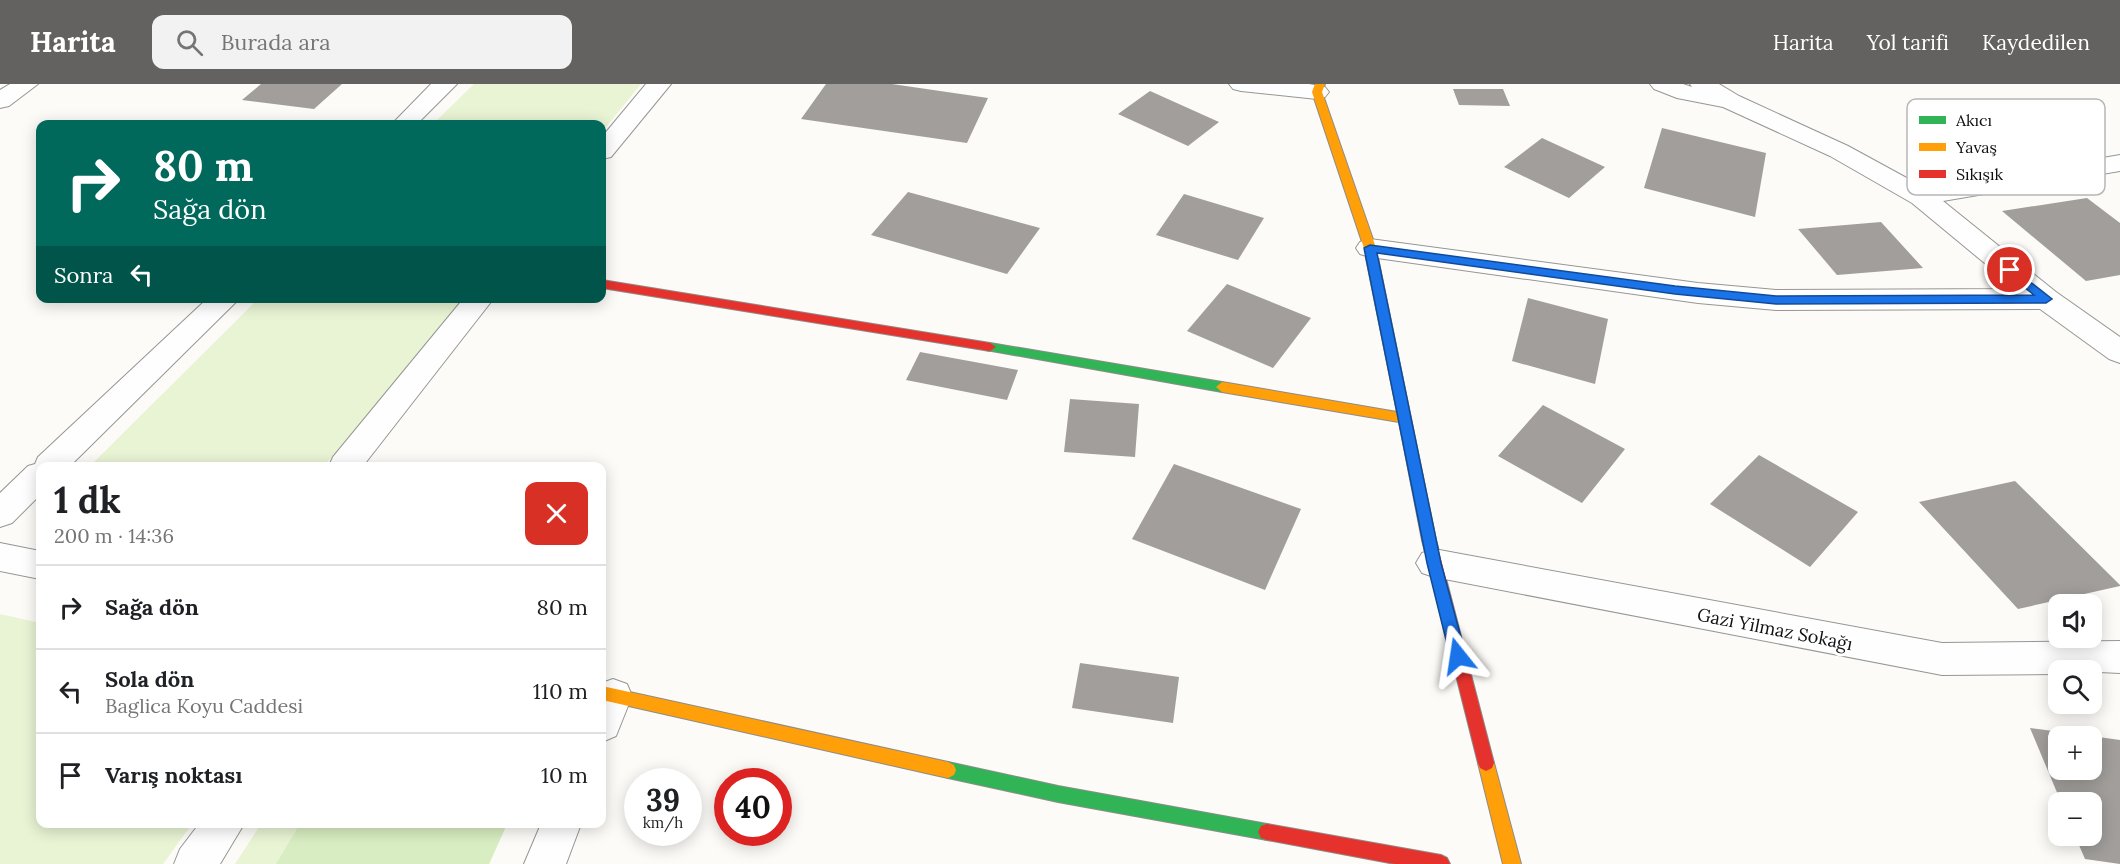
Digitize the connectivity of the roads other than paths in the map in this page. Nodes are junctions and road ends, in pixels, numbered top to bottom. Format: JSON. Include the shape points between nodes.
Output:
{"nodes":[{"id":1,"x":26,"y":84,"type":"edge"},
{"id":2,"x":445,"y":84,"type":"edge"},
{"id":3,"x":659,"y":84,"type":"edge"},
{"id":4,"x":1241,"y":84,"type":"edge"},
{"id":5,"x":1662,"y":84,"type":"edge"},
{"id":6,"x":1702,"y":84,"type":"edge"},
{"id":7,"x":1318,"y":88,"type":"edge"},
{"id":8,"x":0,"y":101,"type":"edge"},
{"id":9,"x":1730,"y":101,"type":"junction"},
{"id":10,"x":408,"y":120,"type":"edge"},
{"id":11,"x":606,"y":147,"type":"edge"},
{"id":12,"x":2120,"y":163,"type":"edge"},
{"id":13,"x":2105,"y":166,"type":"edge"},
{"id":14,"x":1907,"y":189,"type":"edge"},
{"id":15,"x":1917,"y":195,"type":"edge"},
{"id":16,"x":1933,"y":195,"type":"edge"},
{"id":17,"x":1921,"y":197,"type":"junction"},
{"id":18,"x":1370,"y":248,"type":"junction"},
{"id":19,"x":606,"y":285,"type":"edge"},
{"id":20,"x":2046,"y":299,"type":"junction"},
{"id":21,"x":221,"y":303,"type":"edge"},
{"id":22,"x":476,"y":303,"type":"edge"},
{"id":23,"x":2120,"y":352,"type":"edge"},
{"id":24,"x":1403,"y":418,"type":"junction"},
{"id":25,"x":54,"y":462,"type":"edge"},
{"id":26,"x":348,"y":462,"type":"edge"},
{"id":27,"x":36,"y":479,"type":"edge"},
{"id":28,"x":0,"y":514,"type":"edge"},
{"id":29,"x":0,"y":557,"type":"edge"},
{"id":30,"x":1434,"y":563,"type":"junction"},
{"id":31,"x":36,"y":564,"type":"edge"},
{"id":32,"x":2120,"y":657,"type":"edge"},
{"id":33,"x":606,"y":704,"type":"edge"},
{"id":34,"x":220,"y":828,"type":"edge"},
{"id":35,"x":559,"y":828,"type":"edge"},
{"id":36,"x":195,"y":864,"type":"edge"},
{"id":37,"x":545,"y":864,"type":"edge"},
{"id":38,"x":1442,"y":864,"type":"edge"},
{"id":39,"x":1512,"y":864,"type":"edge"}],
"edges":[{"from":1,"to":8,"type":"street"},
{"from":2,"to":10,"type":"street"},
{"from":3,"to":11,"type":"street"},
{"from":4,"to":7,"type":"street"},
{"from":5,"to":9,"type":"street"},
{"from":6,"to":9,"type":"street"},
{"from":7,"to":18,"type":"street"},
{"from":9,"to":14,"type":"street","via":[[1812,137]]},
{"from":12,"to":13,"type":"street"},
{"from":15,"to":17,"type":"street"},
{"from":16,"to":17,"type":"street"},
{"from":17,"to":20,"type":"street"},
{"from":18,"to":20,"type":"street","via":[[1776,300]]},
{"from":18,"to":24,"type":"street"},
{"from":19,"to":24,"type":"street"},
{"from":20,"to":23,"type":"street"},
{"from":21,"to":25,"type":"street"},
{"from":22,"to":26,"type":"street"},
{"from":24,"to":30,"type":"street"},
{"from":27,"to":28,"type":"street"},
{"from":29,"to":31,"type":"street"},
{"from":30,"to":32,"type":"street","name":"Gazi Yilmaz Sokağı","via":[[1942,659]]},
{"from":30,"to":39,"type":"street"},
{"from":33,"to":38,"type":"street","via":[[1058,794]]},
{"from":34,"to":36,"type":"street"},
{"from":35,"to":37,"type":"street"}]}
